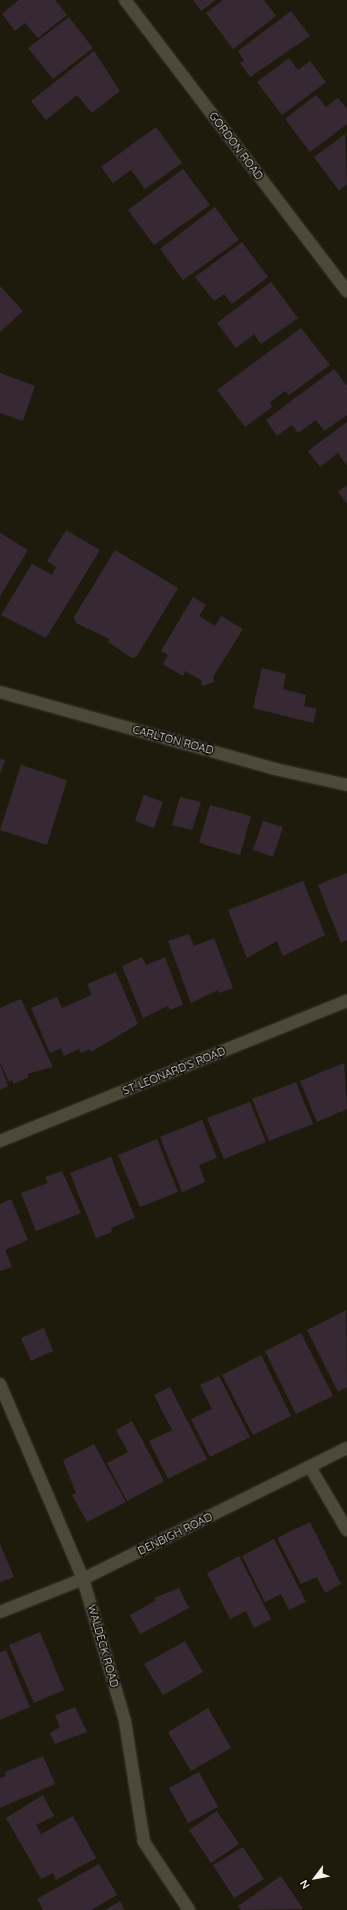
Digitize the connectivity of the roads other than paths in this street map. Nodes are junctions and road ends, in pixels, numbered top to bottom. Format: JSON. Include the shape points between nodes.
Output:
{"nodes":[{"id":1,"x":125,"y":0,"type":"edge"},
{"id":2,"x":347,"y":291,"type":"edge"},
{"id":3,"x":0,"y":692,"type":"edge"},
{"id":4,"x":347,"y":785,"type":"edge"},
{"id":5,"x":347,"y":1001,"type":"edge"},
{"id":6,"x":0,"y":1141,"type":"edge"},
{"id":7,"x":0,"y":1384,"type":"edge"},
{"id":8,"x":347,"y":1448,"type":"edge"},
{"id":9,"x":310,"y":1467,"type":"junction"},
{"id":10,"x":347,"y":1530,"type":"edge"},
{"id":11,"x":83,"y":1579,"type":"junction"},
{"id":12,"x":0,"y":1612,"type":"edge"},
{"id":13,"x":189,"y":1910,"type":"edge"}],
"edges":[{"from":1,"to":2,"type":"street","name":"GORDON ROAD"},
{"from":3,"to":4,"type":"street","name":"CARLTON ROAD","via":[[275,768]]},
{"from":5,"to":6,"type":"street","name":"ST. LEONARD'S ROAD"},
{"from":7,"to":11,"type":"street","name":"WALDECK ROAD"},
{"from":8,"to":9,"type":"street","name":"DENBIGH ROAD"},
{"from":9,"to":10,"type":"street"},
{"from":9,"to":11,"type":"street","name":"DENBIGH ROAD"},
{"from":11,"to":12,"type":"street","name":"DENBIGH ROAD"},
{"from":11,"to":13,"type":"street","name":"WALDECK ROAD","via":[[125,1721],[144,1842]]}]}
